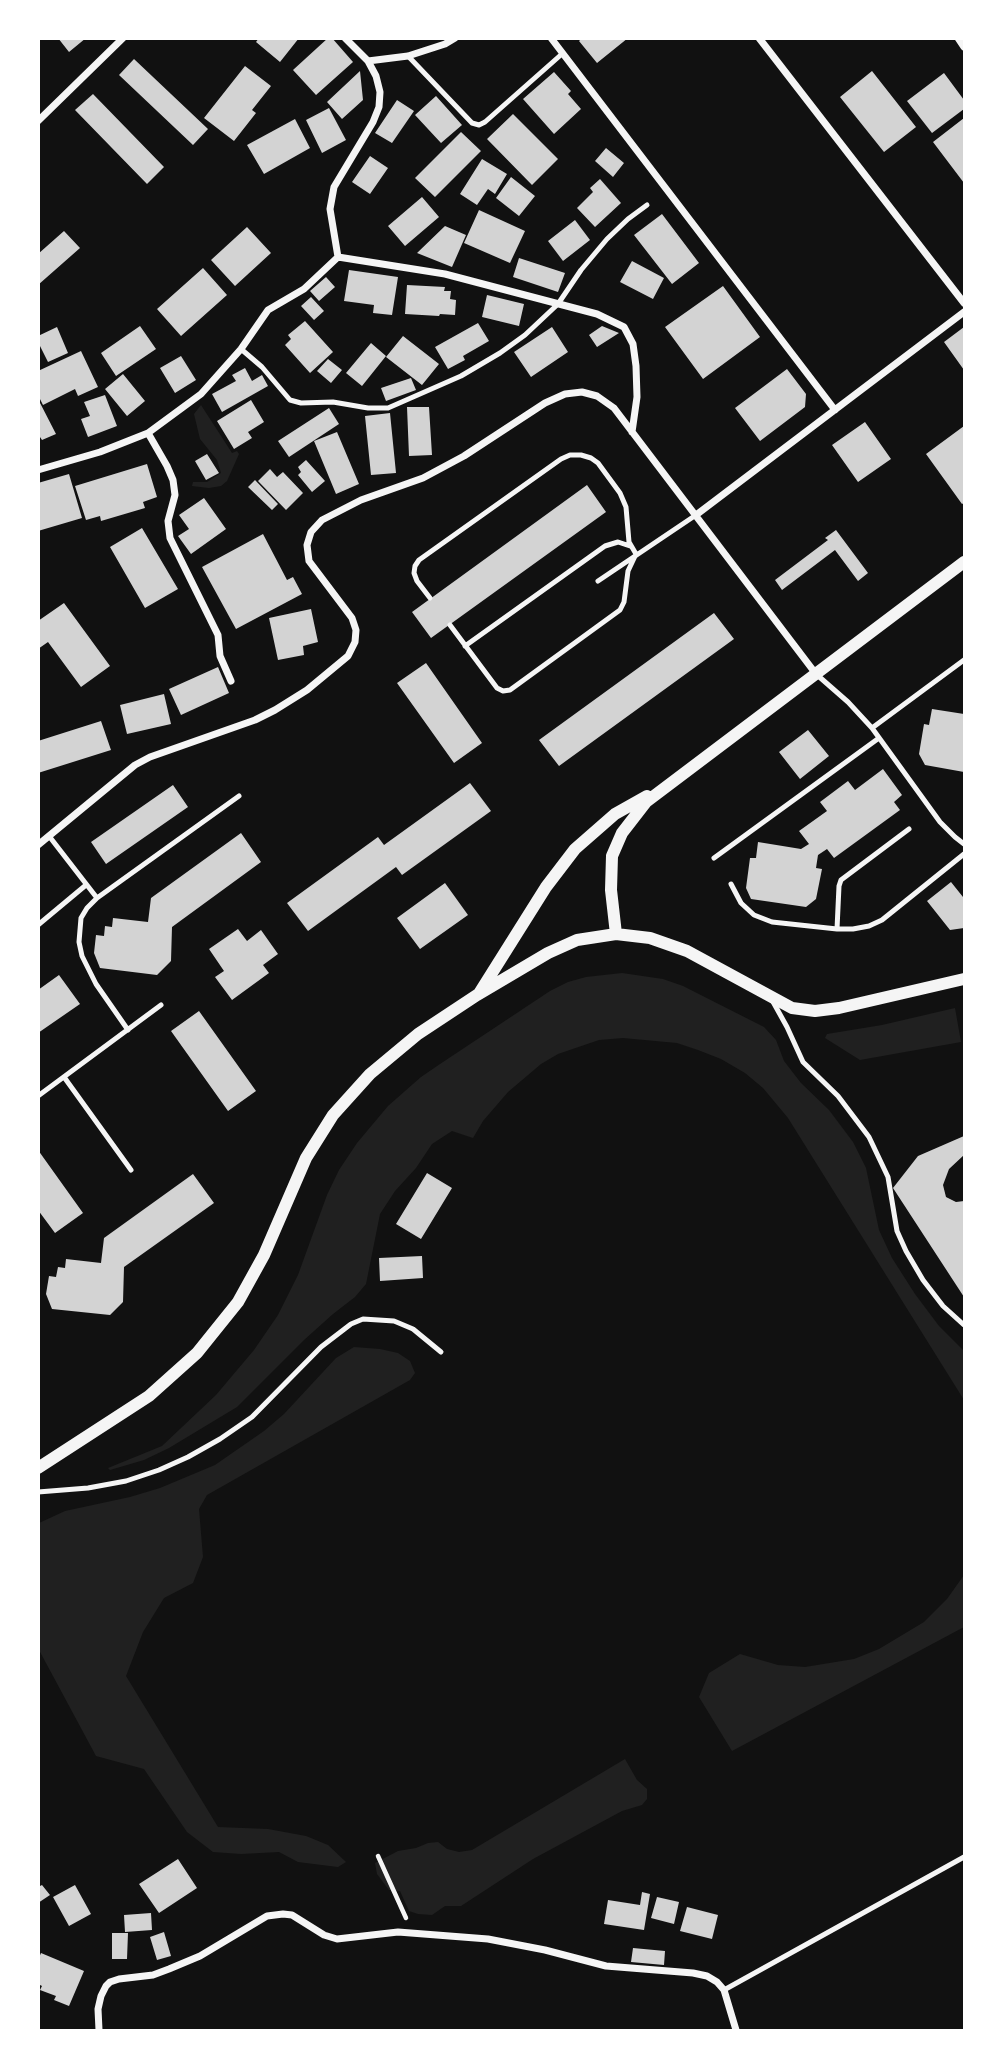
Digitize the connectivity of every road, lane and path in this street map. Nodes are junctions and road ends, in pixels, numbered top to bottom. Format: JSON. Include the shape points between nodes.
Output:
{"nodes":[{"id":1,"x":123,"y":38,"type":"edge"},
{"id":2,"x":345,"y":38,"type":"edge"},
{"id":3,"x":455,"y":38,"type":"edge"},
{"id":4,"x":551,"y":38,"type":"edge"},
{"id":5,"x":759,"y":38,"type":"edge"},
{"id":6,"x":958,"y":38,"type":"edge"},
{"id":7,"x":444,"y":41,"type":"edge"},
{"id":8,"x":964,"y":47,"type":"edge"},
{"id":9,"x":563,"y":53,"type":"junction"},
{"id":10,"x":408,"y":56,"type":"junction"},
{"id":11,"x":368,"y":61,"type":"junction"},
{"id":12,"x":38,"y":121,"type":"edge"},
{"id":13,"x":647,"y":205,"type":"dead end"},
{"id":14,"x":338,"y":257,"type":"junction"},
{"id":15,"x":964,"y":303,"type":"edge"},
{"id":16,"x":558,"y":304,"type":"junction"},
{"id":17,"x":964,"y":312,"type":"edge"},
{"id":18,"x":241,"y":349,"type":"junction"},
{"id":19,"x":835,"y":410,"type":"junction"},
{"id":20,"x":632,"y":432,"type":"junction"},
{"id":21,"x":148,"y":433,"type":"junction"},
{"id":22,"x":38,"y":470,"type":"edge"},
{"id":23,"x":696,"y":515,"type":"junction"},
{"id":24,"x":630,"y":546,"type":"junction"},
{"id":25,"x":636,"y":554,"type":"junction"},
{"id":26,"x":964,"y":562,"type":"edge"},
{"id":27,"x":598,"y":581,"type":"dead end"},
{"id":28,"x":430,"y":598,"type":"dead end"},
{"id":29,"x":450,"y":625,"type":"dead end"},
{"id":30,"x":466,"y":646,"type":"junction"},
{"id":31,"x":964,"y":660,"type":"edge"},
{"id":32,"x":816,"y":674,"type":"junction"},
{"id":33,"x":232,"y":681,"type":"dead end"},
{"id":34,"x":872,"y":728,"type":"junction"},
{"id":35,"x":879,"y":738,"type":"junction"},
{"id":36,"x":674,"y":779,"type":"junction"},
{"id":37,"x":239,"y":796,"type":"dead end"},
{"id":38,"x":909,"y":829,"type":"dead end"},
{"id":39,"x":49,"y":836,"type":"junction"},
{"id":40,"x":964,"y":844,"type":"edge"},
{"id":41,"x":38,"y":845,"type":"edge"},
{"id":42,"x":964,"y":855,"type":"edge"},
{"id":43,"x":714,"y":858,"type":"dead end"},
{"id":44,"x":732,"y":884,"type":"dead end"},
{"id":45,"x":86,"y":885,"type":"junction"},
{"id":46,"x":97,"y":898,"type":"junction"},
{"id":47,"x":38,"y":925,"type":"edge"},
{"id":48,"x":837,"y":929,"type":"junction"},
{"id":49,"x":616,"y":934,"type":"junction"},
{"id":50,"x":964,"y":979,"type":"edge"},
{"id":51,"x":477,"y":995,"type":"junction"},
{"id":52,"x":771,"y":997,"type":"junction"},
{"id":53,"x":161,"y":1005,"type":"dead end"},
{"id":54,"x":128,"y":1030,"type":"junction"},
{"id":55,"x":64,"y":1077,"type":"junction"},
{"id":56,"x":38,"y":1096,"type":"edge"},
{"id":57,"x":131,"y":1170,"type":"dead end"},
{"id":58,"x":964,"y":1325,"type":"edge"},
{"id":59,"x":441,"y":1352,"type":"dead end"},
{"id":60,"x":38,"y":1468,"type":"edge"},
{"id":61,"x":38,"y":1492,"type":"edge"},
{"id":62,"x":378,"y":1856,"type":"dead end"},
{"id":63,"x":964,"y":1857,"type":"edge"},
{"id":64,"x":410,"y":1932,"type":"junction"},
{"id":65,"x":723,"y":1990,"type":"junction"},
{"id":66,"x":99,"y":2031,"type":"edge"},
{"id":67,"x":736,"y":2031,"type":"edge"}],
"edges":[{"from":1,"to":12,"type":"street"},
{"from":2,"to":11,"type":"street"},
{"from":3,"to":7,"type":"street"},
{"from":4,"to":9,"type":"street"},
{"from":5,"to":15,"type":"street"},
{"from":6,"to":8,"type":"street"},
{"from":7,"to":10,"type":"street"},
{"from":9,"to":10,"type":"lane","via":[[479,125]]},
{"from":9,"to":19,"type":"street"},
{"from":10,"to":11,"type":"street"},
{"from":11,"to":14,"type":"street","via":[[380,92],[379,107],[334,187],[330,209]]},
{"from":13,"to":16,"type":"lane","via":[[607,239]]},
{"from":14,"to":16,"type":"street","via":[[445,274]]},
{"from":14,"to":18,"type":"street","via":[[304,289],[268,310]]},
{"from":16,"to":18,"type":"lane","via":[[500,353],[388,408],[290,400]]},
{"from":16,"to":20,"type":"street","via":[[624,327],[633,344],[636,366]]},
{"from":17,"to":19,"type":"street"},
{"from":18,"to":21,"type":"street","via":[[201,394]]},
{"from":19,"to":23,"type":"street"},
{"from":20,"to":23,"type":"street"},
{"from":20,"to":39,"type":"street","via":[[614,408],[597,396],[565,394],[423,478],[361,499],[322,520],[311,532],[309,561],[352,618],[355,642],[348,656],[275,710],[135,765]]},
{"from":21,"to":22,"type":"street"},
{"from":21,"to":33,"type":"street","via":[[173,480],[176,495],[168,521],[170,538],[218,635],[219,656]]},
{"from":23,"to":25,"type":"lane"},
{"from":23,"to":32,"type":"street"},
{"from":24,"to":25,"type":"lane"},
{"from":24,"to":28,"type":"lane","via":[[620,492],[598,463],[570,455],[419,560],[414,573]]},
{"from":24,"to":30,"type":"lane","via":[[618,542],[605,546]]},
{"from":25,"to":27,"type":"lane"},
{"from":25,"to":30,"type":"lane","via":[[620,610],[510,690],[497,688]]},
{"from":26,"to":32,"type":"street"},
{"from":29,"to":30,"type":"lane"},
{"from":31,"to":34,"type":"lane"},
{"from":32,"to":34,"type":"lane"},
{"from":32,"to":36,"type":"street"},
{"from":34,"to":35,"type":"lane"},
{"from":35,"to":40,"type":"lane","via":[[940,822]]},
{"from":35,"to":43,"type":"lane"},
{"from":36,"to":49,"type":"street","via":[[646,802],[622,833],[612,856]]},
{"from":36,"to":51,"type":"street","via":[[615,814],[575,849]]},
{"from":37,"to":46,"type":"lane"},
{"from":38,"to":48,"type":"lane","via":[[841,880]]},
{"from":39,"to":41,"type":"street"},
{"from":39,"to":45,"type":"lane"},
{"from":42,"to":48,"type":"lane","via":[[882,920]]},
{"from":44,"to":48,"type":"lane","via":[[741,903],[754,915],[772,922]]},
{"from":45,"to":46,"type":"lane"},
{"from":45,"to":47,"type":"lane"},
{"from":46,"to":54,"type":"lane","via":[[81,918],[82,956]]},
{"from":49,"to":51,"type":"street","via":[[577,940]]},
{"from":49,"to":52,"type":"street","via":[[650,938],[688,951]]},
{"from":50,"to":52,"type":"street","via":[[815,1011],[792,1008]]},
{"from":51,"to":60,"type":"street","via":[[418,1034],[333,1115],[306,1158],[238,1302],[197,1353],[149,1396]]},
{"from":52,"to":58,"type":"lane","via":[[803,1062],[869,1136],[888,1177],[893,1217],[905,1251],[943,1306]]},
{"from":53,"to":54,"type":"lane"},
{"from":54,"to":55,"type":"lane"},
{"from":55,"to":56,"type":"lane"},
{"from":55,"to":57,"type":"lane"},
{"from":59,"to":61,"type":"lane","via":[[413,1329],[394,1321],[363,1319],[321,1347],[252,1417],[188,1457],[126,1480]]},
{"from":62,"to":64,"type":"path"},
{"from":63,"to":65,"type":"lane"},
{"from":64,"to":65,"type":"street","via":[[488,1939],[606,1966],[693,1973],[707,1976]]},
{"from":64,"to":66,"type":"street","via":[[337,1939],[292,1915],[267,1916],[200,1956],[153,1975],[110,1982],[98,2009]]},
{"from":65,"to":67,"type":"street"}]}
